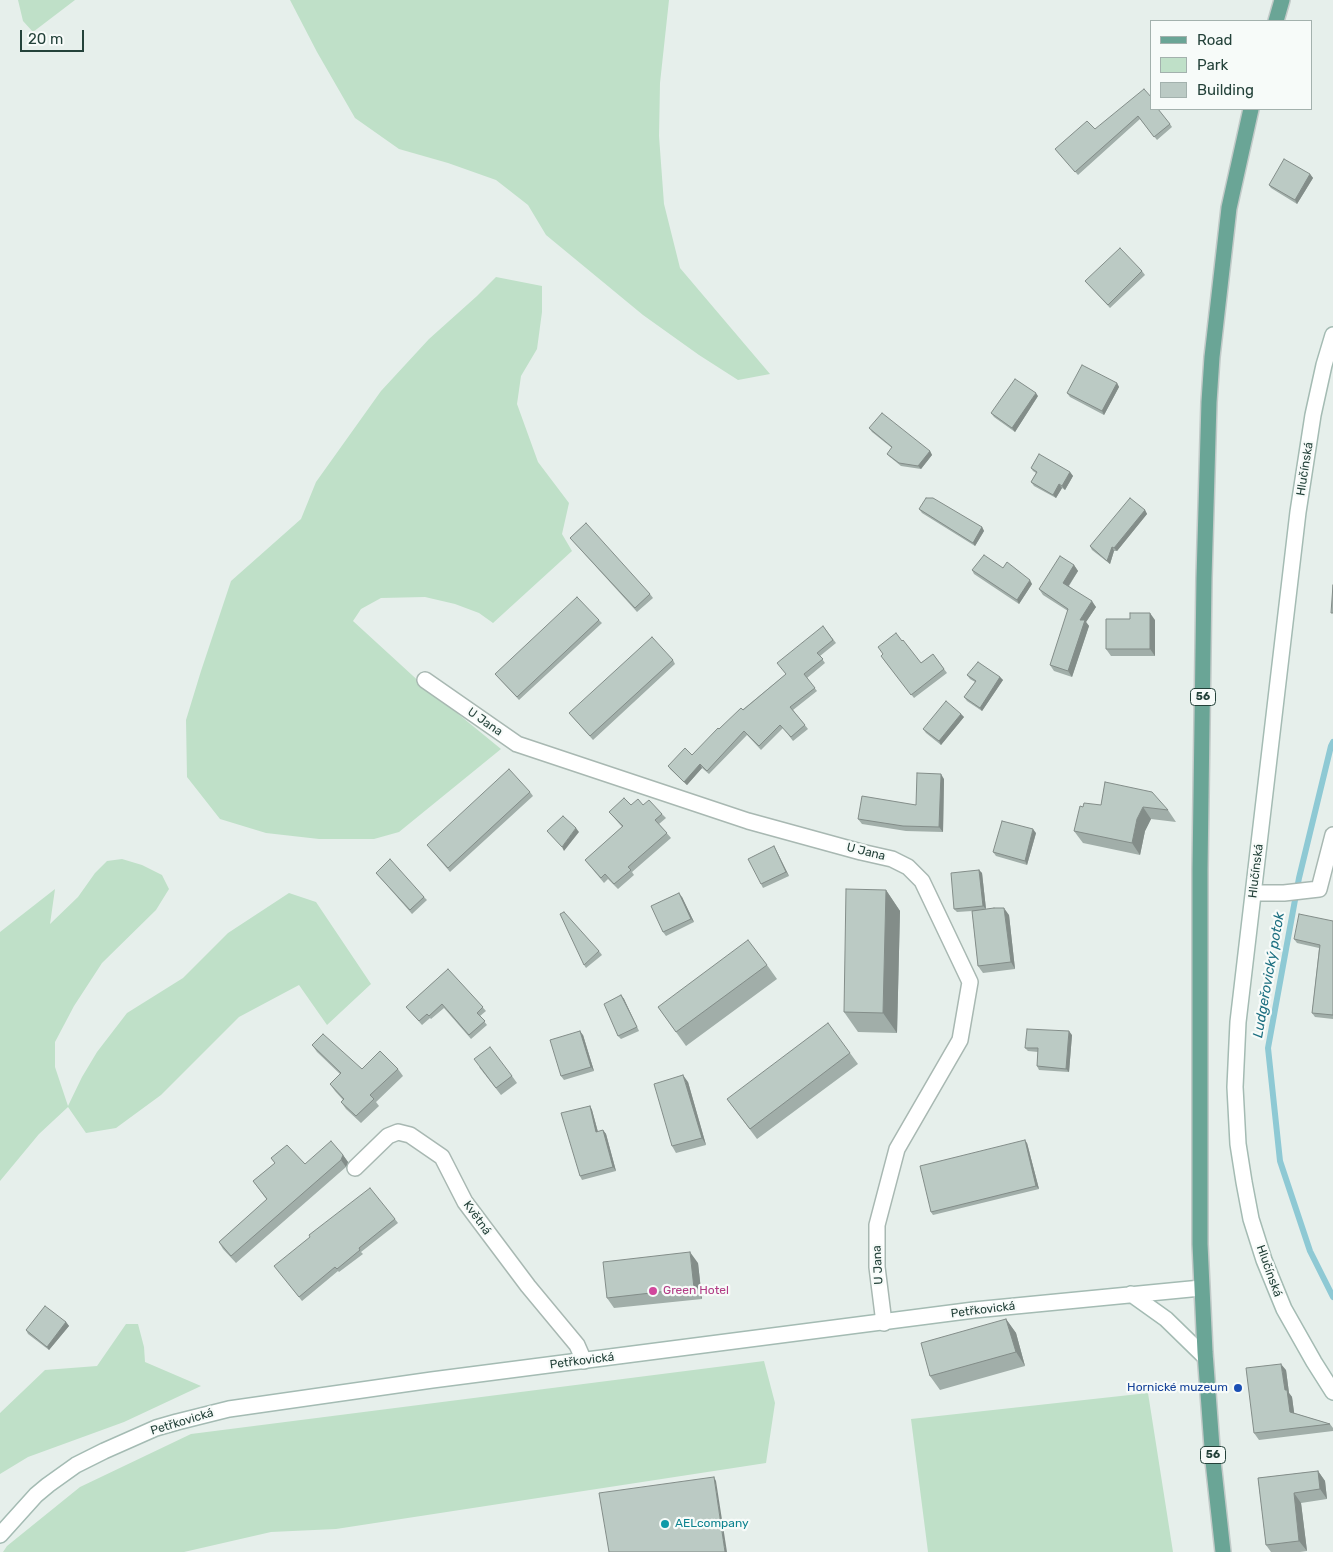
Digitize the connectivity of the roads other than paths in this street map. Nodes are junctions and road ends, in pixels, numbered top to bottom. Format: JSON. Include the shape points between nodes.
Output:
{"nodes":[{"id":1,"x":1282,"y":0,"type":"edge"},
{"id":2,"x":1276,"y":20,"type":"edge"},
{"id":3,"x":1251,"y":110,"type":"edge"},
{"id":4,"x":1333,"y":335,"type":"edge"},
{"id":5,"x":425,"y":680,"type":"dead end"},
{"id":6,"x":1333,"y":835,"type":"edge"},
{"id":7,"x":1254,"y":893,"type":"junction"},
{"id":8,"x":355,"y":1168,"type":"dead end"},
{"id":9,"x":1201,"y":1288,"type":"junction"},
{"id":10,"x":1131,"y":1294,"type":"junction"},
{"id":11,"x":884,"y":1323,"type":"junction"},
{"id":12,"x":1205,"y":1357,"type":"junction"},
{"id":13,"x":584,"y":1360,"type":"junction"},
{"id":14,"x":1333,"y":1392,"type":"edge"},
{"id":15,"x":0,"y":1535,"type":"edge"},
{"id":16,"x":1223,"y":1552,"type":"edge"}],
"edges":[{"from":1,"to":2,"type":"main road"},
{"from":3,"to":9,"type":"main road","number":"56","via":[[1229,208],[1209,402],[1200,879]]},
{"from":4,"to":7,"type":"street","name":"Hlučínská","via":[[1313,415],[1298,512]]},
{"from":5,"to":11,"type":"street","name":"U Jana","via":[[517,744],[748,821],[892,859],[922,881],[970,982],[960,1040],[898,1149],[877,1224],[877,1267]]},
{"from":6,"to":7,"type":"street","via":[[1319,889]]},
{"from":7,"to":14,"type":"street","name":"Hlučínská","via":[[1235,1066],[1235,1108],[1244,1182],[1269,1274],[1298,1336]]},
{"from":8,"to":13,"type":"street","name":"Květná","via":[[388,1136],[398,1132],[442,1157],[465,1202],[577,1345]]},
{"from":9,"to":10,"type":"street","name":"Petřkovická"},
{"from":9,"to":12,"type":"main road","number":"56"},
{"from":10,"to":11,"type":"street","name":"Petřkovická"},
{"from":10,"to":12,"type":"street","via":[[1166,1319]]},
{"from":11,"to":13,"type":"street","name":"Petřkovická"},
{"from":12,"to":16,"type":"main road","number":"56"},
{"from":13,"to":15,"type":"street","name":"Petřkovická","via":[[220,1410],[156,1428],[61,1475],[36,1495]]}]}
